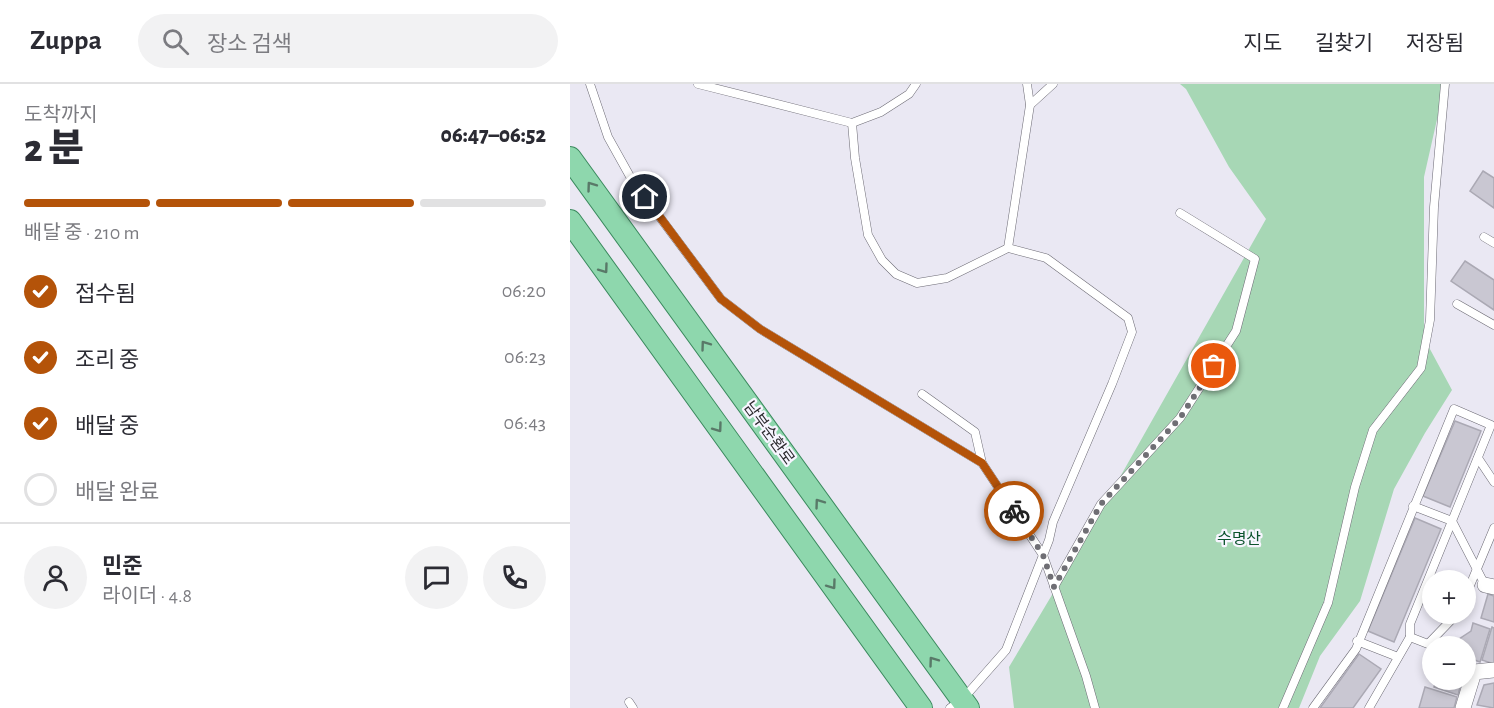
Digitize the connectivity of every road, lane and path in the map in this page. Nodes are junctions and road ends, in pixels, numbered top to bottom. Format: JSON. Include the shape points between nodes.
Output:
{"nodes":[{"id":1,"x":590,"y":84,"type":"edge"},
{"id":2,"x":698,"y":84,"type":"edge"},
{"id":3,"x":916,"y":84,"type":"edge"},
{"id":4,"x":1027,"y":84,"type":"edge"},
{"id":5,"x":1053,"y":84,"type":"edge"},
{"id":6,"x":1444,"y":84,"type":"edge"},
{"id":7,"x":1030,"y":105,"type":"junction"},
{"id":8,"x":852,"y":123,"type":"junction"},
{"id":9,"x":570,"y":158,"type":"edge"},
{"id":10,"x":1180,"y":213,"type":"dead end"},
{"id":11,"x":570,"y":222,"type":"edge"},
{"id":12,"x":1484,"y":237,"type":"dead end"},
{"id":13,"x":1494,"y":243,"type":"edge"},
{"id":14,"x":1008,"y":248,"type":"junction"},
{"id":15,"x":1457,"y":304,"type":"dead end"},
{"id":16,"x":1494,"y":326,"type":"edge"},
{"id":17,"x":922,"y":394,"type":"dead end"},
{"id":18,"x":1478,"y":458,"type":"junction"},
{"id":19,"x":982,"y":463,"type":"junction"},
{"id":20,"x":1494,"y":482,"type":"edge"},
{"id":21,"x":1413,"y":506,"type":"junction"},
{"id":22,"x":1452,"y":521,"type":"junction"},
{"id":23,"x":1494,"y":528,"type":"edge"},
{"id":24,"x":1043,"y":555,"type":"junction"},
{"id":25,"x":1477,"y":569,"type":"junction"},
{"id":26,"x":1490,"y":586,"type":"edge"},
{"id":27,"x":1054,"y":587,"type":"junction"},
{"id":28,"x":1447,"y":624,"type":"edge"},
{"id":29,"x":1410,"y":637,"type":"junction"},
{"id":30,"x":1357,"y":641,"type":"junction"},
{"id":31,"x":1398,"y":657,"type":"junction"},
{"id":32,"x":1494,"y":670,"type":"edge"},
{"id":33,"x":960,"y":705,"type":"edge"},
{"id":34,"x":921,"y":708,"type":"edge"},
{"id":35,"x":1095,"y":708,"type":"edge"},
{"id":36,"x":1283,"y":708,"type":"edge"},
{"id":37,"x":1313,"y":708,"type":"edge"},
{"id":38,"x":1370,"y":708,"type":"edge"},
{"id":39,"x":1463,"y":708,"type":"edge"}],
"edges":[{"from":1,"to":19,"type":"lane","via":[[608,137],[633,180],[721,299],[760,329]]},
{"from":2,"to":8,"type":"lane"},
{"from":3,"to":8,"type":"lane","via":[[909,94],[881,112]]},
{"from":4,"to":7,"type":"lane"},
{"from":5,"to":7,"type":"lane"},
{"from":6,"to":36,"type":"lane","via":[[1430,320],[1421,368],[1374,430],[1355,487],[1328,603]]},
{"from":7,"to":14,"type":"lane"},
{"from":8,"to":14,"type":"lane","via":[[868,235],[882,260],[896,274],[917,283],[947,278]]},
{"from":33,"to":9,"type":"main road","name":"남부순환로","one_way":true},
{"from":10,"to":27,"type":"lane","via":[[1255,260],[1236,331],[1180,418],[1101,504]]},
{"from":11,"to":34,"type":"main road","one_way":true},
{"from":12,"to":13,"type":"lane"},
{"from":14,"to":24,"type":"lane","via":[[1046,258],[1128,318],[1132,332]]},
{"from":15,"to":16,"type":"lane"},
{"from":17,"to":19,"type":"lane","via":[[975,432]]},
{"from":18,"to":20,"type":"lane"},
{"from":18,"to":21,"type":"lane","via":[[1491,425],[1454,409]]},
{"from":18,"to":22,"type":"lane"},
{"from":19,"to":24,"type":"lane"},
{"from":21,"to":22,"type":"lane"},
{"from":21,"to":30,"type":"lane"},
{"from":22,"to":25,"type":"lane"},
{"from":22,"to":29,"type":"lane","via":[[1410,624]]},
{"from":23,"to":25,"type":"lane"},
{"from":24,"to":27,"type":"lane"},
{"from":24,"to":33,"type":"lane","via":[[1006,650]]},
{"from":25,"to":26,"type":"lane"},
{"from":27,"to":35,"type":"lane"},
{"from":28,"to":29,"type":"lane","via":[[1428,644]]},
{"from":29,"to":31,"type":"lane"},
{"from":30,"to":31,"type":"lane"},
{"from":30,"to":37,"type":"lane","via":[[1356,649]]},
{"from":31,"to":38,"type":"lane"},
{"from":32,"to":39,"type":"street","via":[[1474,672]]}]}
